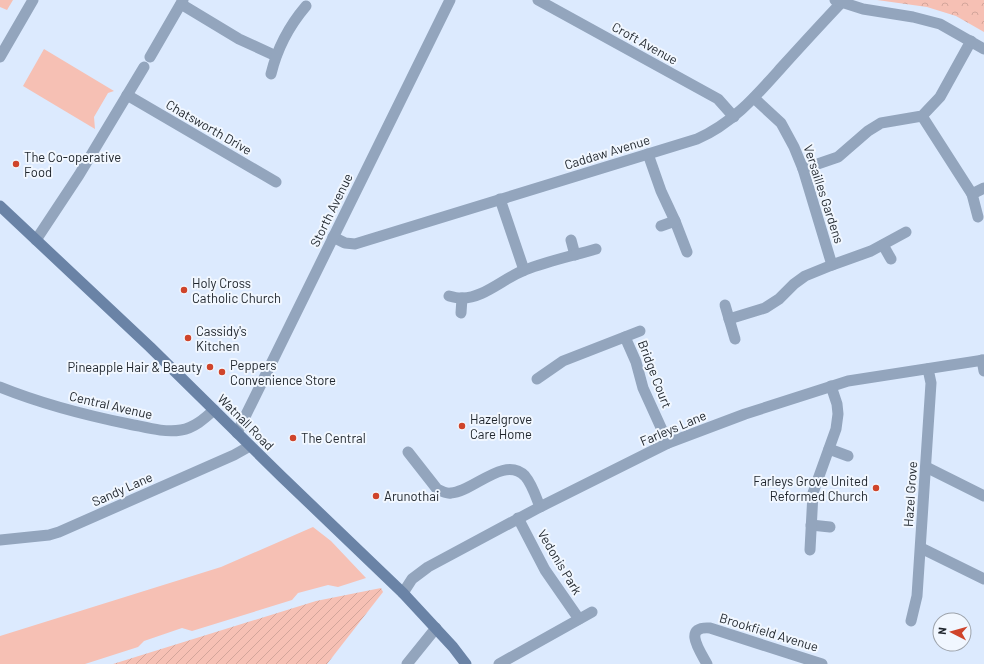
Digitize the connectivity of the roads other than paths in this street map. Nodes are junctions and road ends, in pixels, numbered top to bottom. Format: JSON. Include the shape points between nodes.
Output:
{"nodes":[{"id":1,"x":33,"y":0,"type":"edge"},
{"id":2,"x":450,"y":0,"type":"edge"},
{"id":3,"x":538,"y":0,"type":"edge"},
{"id":4,"x":838,"y":1,"type":"edge"},
{"id":5,"x":182,"y":2,"type":"edge"},
{"id":6,"x":306,"y":6,"type":"dead end"},
{"id":7,"x":971,"y":42,"type":"junction"},
{"id":8,"x":984,"y":48,"type":"edge"},
{"id":9,"x":276,"y":56,"type":"junction"},
{"id":10,"x":0,"y":57,"type":"edge"},
{"id":11,"x":150,"y":57,"type":"dead end"},
{"id":12,"x":144,"y":67,"type":"dead end"},
{"id":13,"x":271,"y":74,"type":"dead end"},
{"id":14,"x":127,"y":95,"type":"junction"},
{"id":15,"x":754,"y":98,"type":"junction"},
{"id":16,"x":922,"y":116,"type":"junction"},
{"id":17,"x":734,"y":117,"type":"junction"},
{"id":18,"x":648,"y":154,"type":"junction"},
{"id":19,"x":803,"y":169,"type":"junction"},
{"id":20,"x":276,"y":182,"type":"dead end"},
{"id":21,"x":984,"y":188,"type":"edge"},
{"id":22,"x":972,"y":194,"type":"junction"},
{"id":23,"x":500,"y":199,"type":"junction"},
{"id":24,"x":0,"y":206,"type":"edge"},
{"id":25,"x":978,"y":216,"type":"dead end"},
{"id":26,"x":675,"y":221,"type":"junction"},
{"id":27,"x":661,"y":226,"type":"dead end"},
{"id":28,"x":906,"y":232,"type":"dead end"},
{"id":29,"x":333,"y":237,"type":"junction"},
{"id":30,"x":36,"y":240,"type":"junction"},
{"id":31,"x":571,"y":240,"type":"dead end"},
{"id":32,"x":883,"y":245,"type":"junction"},
{"id":33,"x":596,"y":249,"type":"dead end"},
{"id":34,"x":687,"y":252,"type":"dead end"},
{"id":35,"x":575,"y":255,"type":"junction"},
{"id":36,"x":891,"y":259,"type":"dead end"},
{"id":37,"x":832,"y":265,"type":"junction"},
{"id":38,"x":524,"y":270,"type":"junction"},
{"id":39,"x":449,"y":296,"type":"dead end"},
{"id":40,"x":462,"y":298,"type":"junction"},
{"id":41,"x":725,"y":305,"type":"dead end"},
{"id":42,"x":461,"y":313,"type":"dead end"},
{"id":43,"x":729,"y":319,"type":"junction"},
{"id":44,"x":640,"y":331,"type":"dead end"},
{"id":45,"x":625,"y":337,"type":"junction"},
{"id":46,"x":735,"y":339,"type":"dead end"},
{"id":47,"x":984,"y":364,"type":"edge"},
{"id":48,"x":928,"y":369,"type":"junction"},
{"id":49,"x":537,"y":379,"type":"dead end"},
{"id":50,"x":831,"y":386,"type":"junction"},
{"id":51,"x":0,"y":387,"type":"edge"},
{"id":52,"x":214,"y":410,"type":"junction"},
{"id":53,"x":237,"y":433,"type":"junction"},
{"id":54,"x":668,"y":443,"type":"junction"},
{"id":55,"x":250,"y":446,"type":"junction"},
{"id":56,"x":829,"y":449,"type":"junction"},
{"id":57,"x":408,"y":452,"type":"dead end"},
{"id":58,"x":848,"y":456,"type":"dead end"},
{"id":59,"x":926,"y":467,"type":"junction"},
{"id":60,"x":984,"y":496,"type":"edge"},
{"id":61,"x":540,"y":506,"type":"junction"},
{"id":62,"x":518,"y":518,"type":"junction"},
{"id":63,"x":811,"y":526,"type":"junction"},
{"id":64,"x":830,"y":527,"type":"dead end"},
{"id":65,"x":0,"y":540,"type":"edge"},
{"id":66,"x":921,"y":548,"type":"junction"},
{"id":67,"x":810,"y":550,"type":"dead end"},
{"id":68,"x":984,"y":579,"type":"edge"},
{"id":69,"x":403,"y":593,"type":"junction"},
{"id":70,"x":592,"y":612,"type":"dead end"},
{"id":71,"x":579,"y":619,"type":"junction"},
{"id":72,"x":911,"y":621,"type":"dead end"},
{"id":73,"x":436,"y":628,"type":"junction"},
{"id":74,"x":407,"y":664,"type":"edge"},
{"id":75,"x":466,"y":664,"type":"edge"},
{"id":76,"x":498,"y":664,"type":"edge"},
{"id":77,"x":707,"y":664,"type":"edge"},
{"id":78,"x":822,"y":664,"type":"edge"}],
"edges":[{"from":1,"to":10,"type":"street"},
{"from":2,"to":29,"type":"street","name":"Storth Avenue"},
{"from":3,"to":17,"type":"street","name":"Croft Avenue","via":[[718,99]]},
{"from":4,"to":7,"type":"street","via":[[863,9],[940,24]]},
{"from":4,"to":15,"type":"street","name":"Caddaw Avenue"},
{"from":5,"to":9,"type":"street","via":[[239,39]]},
{"from":5,"to":11,"type":"street"},
{"from":6,"to":9,"type":"street","via":[[294,20]]},
{"from":7,"to":8,"type":"street"},
{"from":7,"to":16,"type":"street","via":[[940,97]]},
{"from":9,"to":13,"type":"street"},
{"from":12,"to":14,"type":"street"},
{"from":14,"to":20,"type":"street","name":"Chatsworth Drive"},
{"from":14,"to":30,"type":"street"},
{"from":15,"to":17,"type":"street","name":"Caddaw Avenue"},
{"from":15,"to":19,"type":"street","name":"Versailles Gardens","via":[[781,123]]},
{"from":16,"to":19,"type":"street","via":[[881,124],[868,131],[838,158]]},
{"from":16,"to":22,"type":"street"},
{"from":17,"to":18,"type":"street","name":"Caddaw Avenue","via":[[697,139]]},
{"from":18,"to":23,"type":"street","name":"Caddaw Avenue"},
{"from":18,"to":26,"type":"street"},
{"from":19,"to":37,"type":"street","name":"Versailles Gardens"},
{"from":21,"to":22,"type":"street"},
{"from":22,"to":25,"type":"street"},
{"from":23,"to":29,"type":"street","name":"Caddaw Avenue","via":[[355,244],[344,243]]},
{"from":23,"to":38,"type":"street"},
{"from":24,"to":30,"type":"main road","name":"Watnall Road"},
{"from":26,"to":27,"type":"street"},
{"from":26,"to":34,"type":"street"},
{"from":28,"to":32,"type":"street","name":"Versailles Gardens"},
{"from":29,"to":53,"type":"street","name":"Storth Avenue"},
{"from":30,"to":52,"type":"main road","name":"Watnall Road"},
{"from":31,"to":35,"type":"street"},
{"from":32,"to":36,"type":"street"},
{"from":32,"to":37,"type":"street","name":"Versailles Gardens"},
{"from":33,"to":35,"type":"street"},
{"from":35,"to":38,"type":"street"},
{"from":37,"to":43,"type":"street","name":"Versailles Gardens","via":[[804,276],[765,308]]},
{"from":38,"to":40,"type":"street","via":[[488,290]]},
{"from":39,"to":40,"type":"street"},
{"from":40,"to":42,"type":"street"},
{"from":41,"to":43,"type":"street"},
{"from":43,"to":46,"type":"street"},
{"from":44,"to":45,"type":"street","name":"Bridge Court"},
{"from":45,"to":49,"type":"street","name":"Bridge Court","via":[[563,361]]},
{"from":45,"to":54,"type":"street","name":"Bridge Court","via":[[636,362],[643,388]]},
{"from":47,"to":48,"type":"street","name":"Farleys Lane"},
{"from":48,"to":50,"type":"street","name":"Farleys Lane"},
{"from":48,"to":59,"type":"street","name":"Hazel Grove","via":[[931,384]]},
{"from":50,"to":54,"type":"street","name":"Farleys Lane"},
{"from":50,"to":56,"type":"street","via":[[838,414]]},
{"from":51,"to":52,"type":"street","name":"Central Avenue","via":[[52,406],[168,431],[190,428]]},
{"from":52,"to":53,"type":"main road","name":"Watnall Road"},
{"from":53,"to":55,"type":"main road","name":"Watnall Road"},
{"from":54,"to":61,"type":"street","name":"Farleys Lane"},
{"from":55,"to":65,"type":"street","name":"Sandy Lane","via":[[234,456],[59,532]]},
{"from":55,"to":69,"type":"main road","name":"Watnall Road"},
{"from":56,"to":58,"type":"street"},
{"from":56,"to":63,"type":"street","via":[[813,493]]},
{"from":57,"to":61,"type":"street","via":[[437,489],[443,492],[459,492],[502,470],[511,470],[526,477]]},
{"from":59,"to":60,"type":"street"},
{"from":59,"to":66,"type":"street","name":"Hazel Grove"},
{"from":61,"to":62,"type":"street","name":"Farleys Lane"},
{"from":62,"to":69,"type":"street","name":"Farleys Lane","via":[[428,567],[412,579]]},
{"from":62,"to":71,"type":"street","name":"Vedonis Park","via":[[545,570]]},
{"from":63,"to":64,"type":"street"},
{"from":63,"to":67,"type":"street"},
{"from":66,"to":68,"type":"street"},
{"from":66,"to":72,"type":"street","name":"Hazel Grove","via":[[917,596]]},
{"from":69,"to":73,"type":"main road","name":"Watnall Road"},
{"from":70,"to":71,"type":"street"},
{"from":71,"to":76,"type":"street"},
{"from":73,"to":74,"type":"street"},
{"from":73,"to":75,"type":"main road","name":"Watnall Road"},
{"from":77,"to":78,"type":"street","name":"Brookfield Avenue","via":[[694,633],[701,627]]}]}
